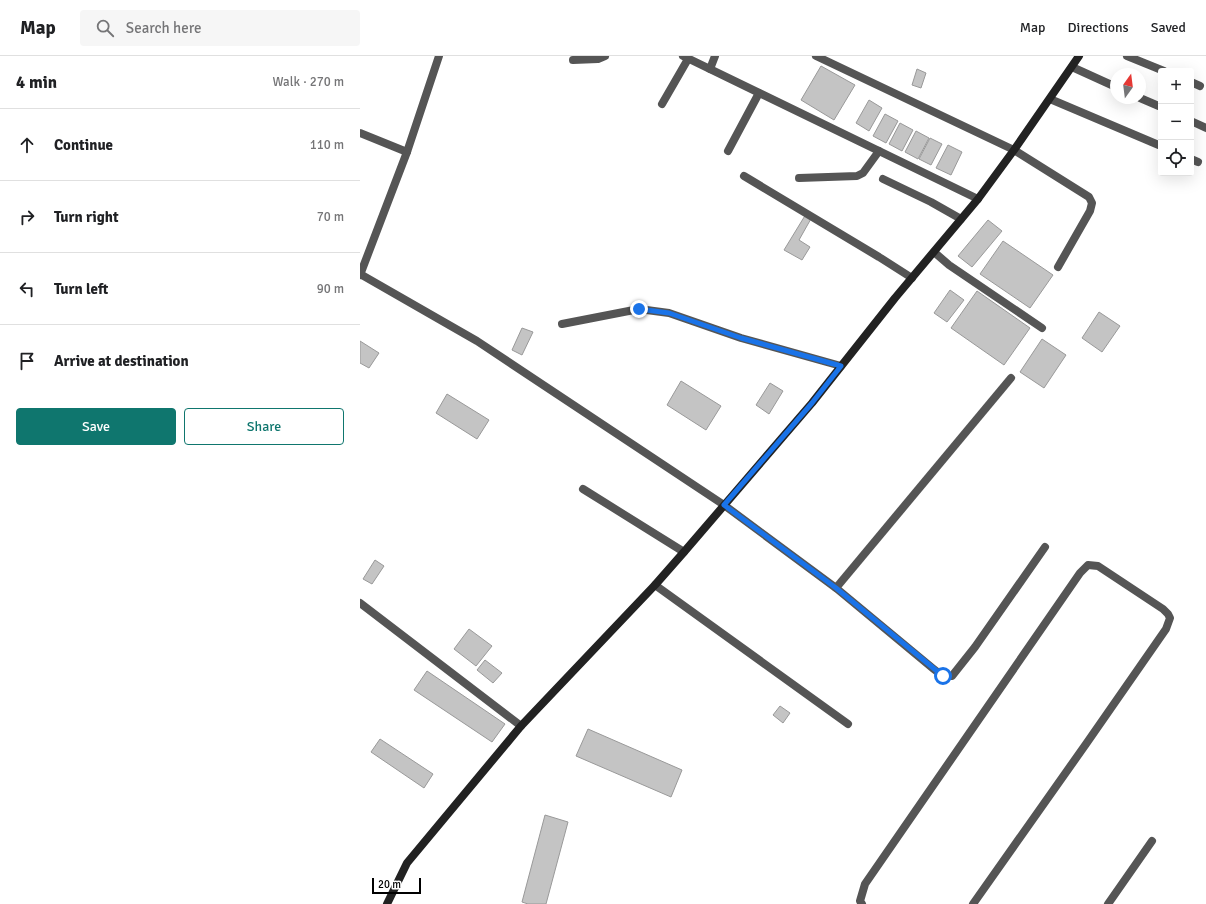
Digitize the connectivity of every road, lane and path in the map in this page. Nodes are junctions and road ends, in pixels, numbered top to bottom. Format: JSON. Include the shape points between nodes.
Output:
{"nodes":[{"id":1,"x":439,"y":56,"type":"edge"},
{"id":2,"x":605,"y":56,"type":"edge"},
{"id":3,"x":715,"y":56,"type":"edge"},
{"id":4,"x":816,"y":56,"type":"edge"},
{"id":5,"x":1079,"y":56,"type":"edge"},
{"id":6,"x":1127,"y":56,"type":"edge"},
{"id":7,"x":685,"y":57,"type":"edge"},
{"id":8,"x":573,"y":60,"type":"dead end"},
{"id":9,"x":1072,"y":67,"type":"junction"},
{"id":10,"x":710,"y":69,"type":"junction"},
{"id":11,"x":1158,"y":69,"type":"edge"},
{"id":12,"x":1194,"y":83,"type":"edge"},
{"id":13,"x":1110,"y":84,"type":"edge"},
{"id":14,"x":1200,"y":86,"type":"dead end"},
{"id":15,"x":758,"y":93,"type":"junction"},
{"id":16,"x":1050,"y":99,"type":"junction"},
{"id":17,"x":1146,"y":101,"type":"edge"},
{"id":18,"x":662,"y":104,"type":"dead end"},
{"id":19,"x":1158,"y":106,"type":"edge"},
{"id":20,"x":1194,"y":122,"type":"edge"},
{"id":21,"x":1206,"y":128,"type":"edge"},
{"id":22,"x":360,"y":133,"type":"edge"},
{"id":23,"x":1158,"y":145,"type":"edge"},
{"id":24,"x":1014,"y":150,"type":"junction"},
{"id":25,"x":728,"y":151,"type":"dead end"},
{"id":26,"x":879,"y":151,"type":"junction"},
{"id":27,"x":407,"y":152,"type":"junction"},
{"id":28,"x":744,"y":176,"type":"dead end"},
{"id":29,"x":799,"y":178,"type":"dead end"},
{"id":30,"x":883,"y":179,"type":"dead end"},
{"id":31,"x":978,"y":199,"type":"junction"},
{"id":32,"x":961,"y":220,"type":"junction"},
{"id":33,"x":934,"y":252,"type":"junction"},
{"id":34,"x":1058,"y":267,"type":"dead end"},
{"id":35,"x":360,"y":274,"type":"edge"},
{"id":36,"x":912,"y":278,"type":"junction"},
{"id":37,"x":562,"y":324,"type":"dead end"},
{"id":38,"x":1042,"y":328,"type":"dead end"},
{"id":39,"x":841,"y":366,"type":"junction"},
{"id":40,"x":1011,"y":378,"type":"dead end"},
{"id":41,"x":583,"y":489,"type":"dead end"},
{"id":42,"x":724,"y":505,"type":"junction"},
{"id":43,"x":1045,"y":547,"type":"dead end"},
{"id":44,"x":684,"y":552,"type":"junction"},
{"id":45,"x":655,"y":585,"type":"junction"},
{"id":46,"x":836,"y":588,"type":"junction"},
{"id":47,"x":360,"y":603,"type":"edge"},
{"id":48,"x":848,"y":724,"type":"dead end"},
{"id":49,"x":521,"y":726,"type":"junction"},
{"id":50,"x":1152,"y":841,"type":"dead end"},
{"id":51,"x":386,"y":904,"type":"edge"},
{"id":52,"x":862,"y":904,"type":"edge"},
{"id":53,"x":973,"y":904,"type":"edge"},
{"id":54,"x":1108,"y":904,"type":"edge"}],
"edges":[{"from":1,"to":27,"type":"street"},
{"from":2,"to":8,"type":"street","via":[[598,59]]},
{"from":3,"to":10,"type":"street"},
{"from":4,"to":24,"type":"street"},
{"from":5,"to":9,"type":"street"},
{"from":6,"to":11,"type":"street"},
{"from":7,"to":10,"type":"street"},
{"from":7,"to":18,"type":"street"},
{"from":9,"to":13,"type":"street"},
{"from":9,"to":16,"type":"street"},
{"from":10,"to":15,"type":"street"},
{"from":12,"to":14,"type":"street"},
{"from":15,"to":25,"type":"street"},
{"from":15,"to":26,"type":"street"},
{"from":16,"to":23,"type":"street"},
{"from":16,"to":24,"type":"street"},
{"from":17,"to":19,"type":"street"},
{"from":20,"to":21,"type":"street"},
{"from":22,"to":27,"type":"street"},
{"from":24,"to":31,"type":"street"},
{"from":24,"to":34,"type":"street","via":[[1088,197],[1092,203]]},
{"from":26,"to":29,"type":"street","via":[[864,172],[857,176]]},
{"from":26,"to":31,"type":"street"},
{"from":27,"to":35,"type":"street"},
{"from":28,"to":36,"type":"street","via":[[880,256]]},
{"from":30,"to":32,"type":"street"},
{"from":31,"to":32,"type":"street"},
{"from":32,"to":33,"type":"street"},
{"from":33,"to":36,"type":"street"},
{"from":33,"to":38,"type":"street"},
{"from":35,"to":42,"type":"street","via":[[477,341]]},
{"from":36,"to":39,"type":"street"},
{"from":37,"to":39,"type":"street","via":[[639,309],[669,313],[741,338]]},
{"from":39,"to":42,"type":"street"},
{"from":40,"to":46,"type":"street"},
{"from":41,"to":44,"type":"street"},
{"from":42,"to":44,"type":"street"},
{"from":42,"to":46,"type":"street"},
{"from":43,"to":46,"type":"street","via":[[952,676],[943,676]]},
{"from":44,"to":45,"type":"street"},
{"from":45,"to":48,"type":"street"},
{"from":45,"to":49,"type":"street"},
{"from":47,"to":49,"type":"street"},
{"from":49,"to":51,"type":"street","via":[[407,863]]},
{"from":50,"to":54,"type":"street"},
{"from":52,"to":53,"type":"street","via":[[860,901],[865,884],[1080,573],[1088,565],[1098,566],[1163,609],[1170,618],[1169,622]]}]}
